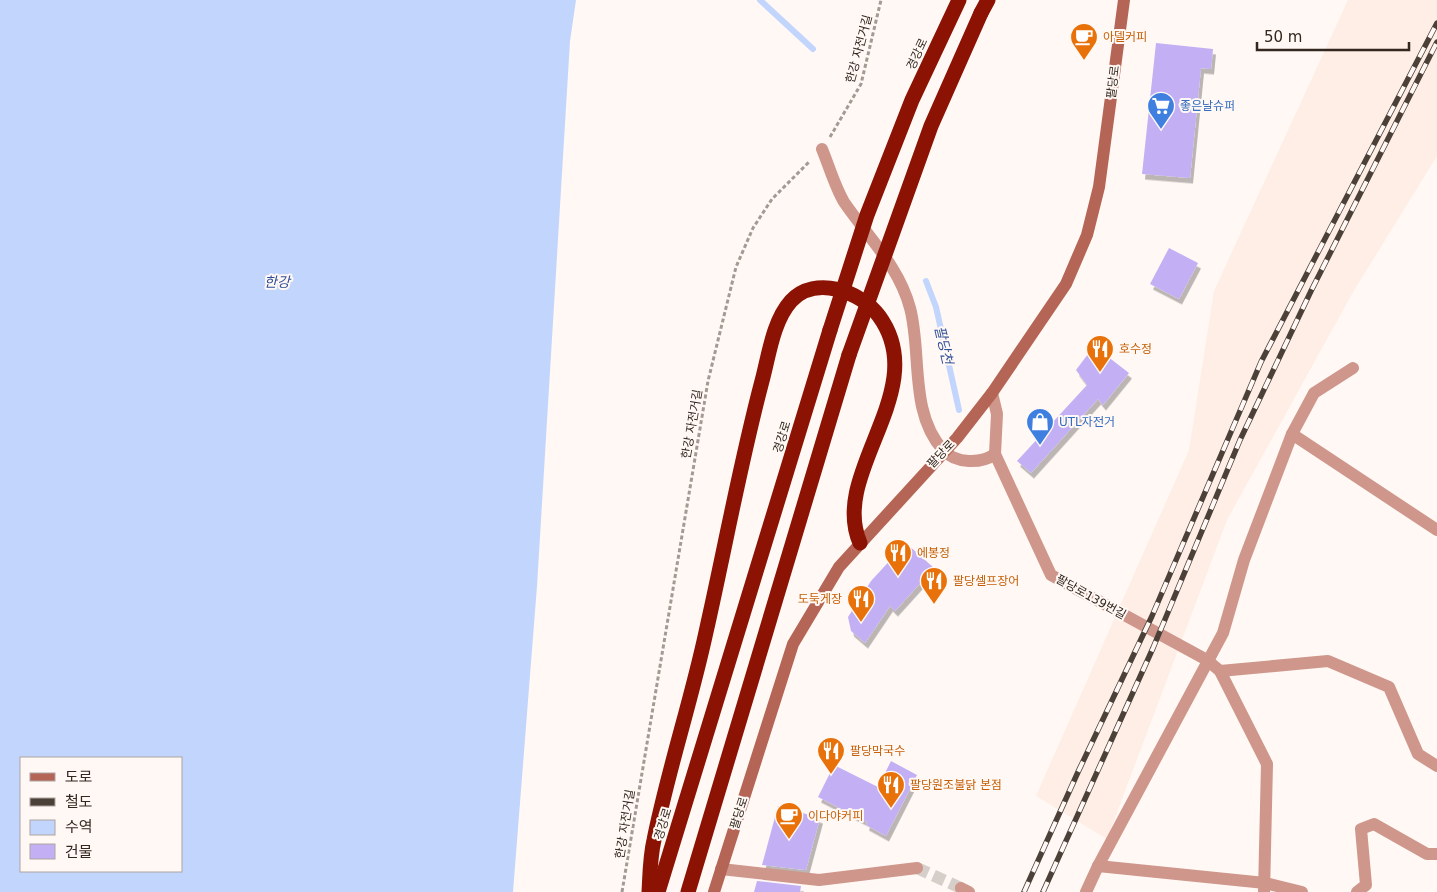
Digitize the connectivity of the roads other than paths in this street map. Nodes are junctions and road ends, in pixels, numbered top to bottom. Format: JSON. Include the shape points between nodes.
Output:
{"nodes":[{"id":1,"x":959,"y":0,"type":"edge"},
{"id":2,"x":1124,"y":0,"type":"edge"},
{"id":3,"x":984,"y":6,"type":"edge"},
{"id":4,"x":822,"y":149,"type":"road end"},
{"id":5,"x":1352,"y":368,"type":"dead end"},
{"id":6,"x":992,"y":393,"type":"junction"},
{"id":7,"x":1292,"y":434,"type":"junction"},
{"id":8,"x":943,"y":451,"type":"junction"},
{"id":9,"x":995,"y":454,"type":"junction"},
{"id":10,"x":1437,"y":530,"type":"edge"},
{"id":11,"x":860,"y":543,"type":"junction"},
{"id":12,"x":1207,"y":660,"type":"junction"},
{"id":13,"x":1220,"y":671,"type":"junction"},
{"id":14,"x":1437,"y":766,"type":"edge"},
{"id":15,"x":1437,"y":854,"type":"edge"},
{"id":16,"x":1098,"y":866,"type":"junction"},
{"id":17,"x":918,"y":868,"type":"tunnel mouth"},
{"id":18,"x":721,"y":869,"type":"junction"},
{"id":19,"x":1265,"y":888,"type":"edge"},
{"id":20,"x":649,"y":892,"type":"edge"},
{"id":21,"x":658,"y":892,"type":"edge"},
{"id":22,"x":688,"y":892,"type":"edge"},
{"id":23,"x":714,"y":892,"type":"edge"},
{"id":24,"x":1086,"y":892,"type":"edge"},
{"id":25,"x":1302,"y":892,"type":"edge"},
{"id":26,"x":1356,"y":892,"type":"edge"}],
"edges":[{"from":1,"to":21,"type":"highway","name":"경강로","bridge":true,"via":[[912,100],[867,215]]},
{"from":2,"to":6,"type":"street","name":"팔당로","via":[[1104,156],[1087,235],[1066,284]]},
{"from":3,"to":22,"type":"highway","bridge":true,"via":[[931,126],[849,355]]},
{"from":4,"to":8,"type":"street","via":[[844,201],[886,257],[906,297],[916,335],[924,413]]},
{"from":5,"to":7,"type":"street","via":[[1314,393]]},
{"from":6,"to":8,"type":"street","name":"팔당로"},
{"from":6,"to":9,"type":"street","via":[[997,414]]},
{"from":7,"to":10,"type":"street"},
{"from":7,"to":12,"type":"street","via":[[1244,560],[1223,633]]},
{"from":8,"to":9,"type":"street","via":[[977,462],[988,460]]},
{"from":8,"to":11,"type":"street","name":"팔당로"},
{"from":9,"to":12,"type":"street","name":"팔당로139번길","via":[[1051,575]]},
{"from":11,"to":18,"type":"street","name":"팔당로","via":[[839,567],[793,644]]},
{"from":11,"to":20,"type":"highway","via":[[853,527],[854,499],[896,370],[890,337],[879,315],[855,295],[824,287],[808,290],[792,300],[779,321],[770,349],[744,448],[706,633],[653,842]]},
{"from":12,"to":13,"type":"street","name":"팔당로139번길"},
{"from":12,"to":16,"type":"street"},
{"from":13,"to":14,"type":"street","via":[[1328,661],[1389,687],[1418,754]]},
{"from":13,"to":19,"type":"street","name":"팔당로139번길","via":[[1267,764]]},
{"from":15,"to":26,"type":"street","via":[[1427,854],[1374,824],[1361,829],[1366,885]]},
{"from":16,"to":19,"type":"street"},
{"from":16,"to":24,"type":"street"},
{"from":17,"to":18,"type":"street","via":[[819,880]]},
{"from":18,"to":23,"type":"street","name":"팔당로"},
{"from":19,"to":25,"type":"street"}]}
